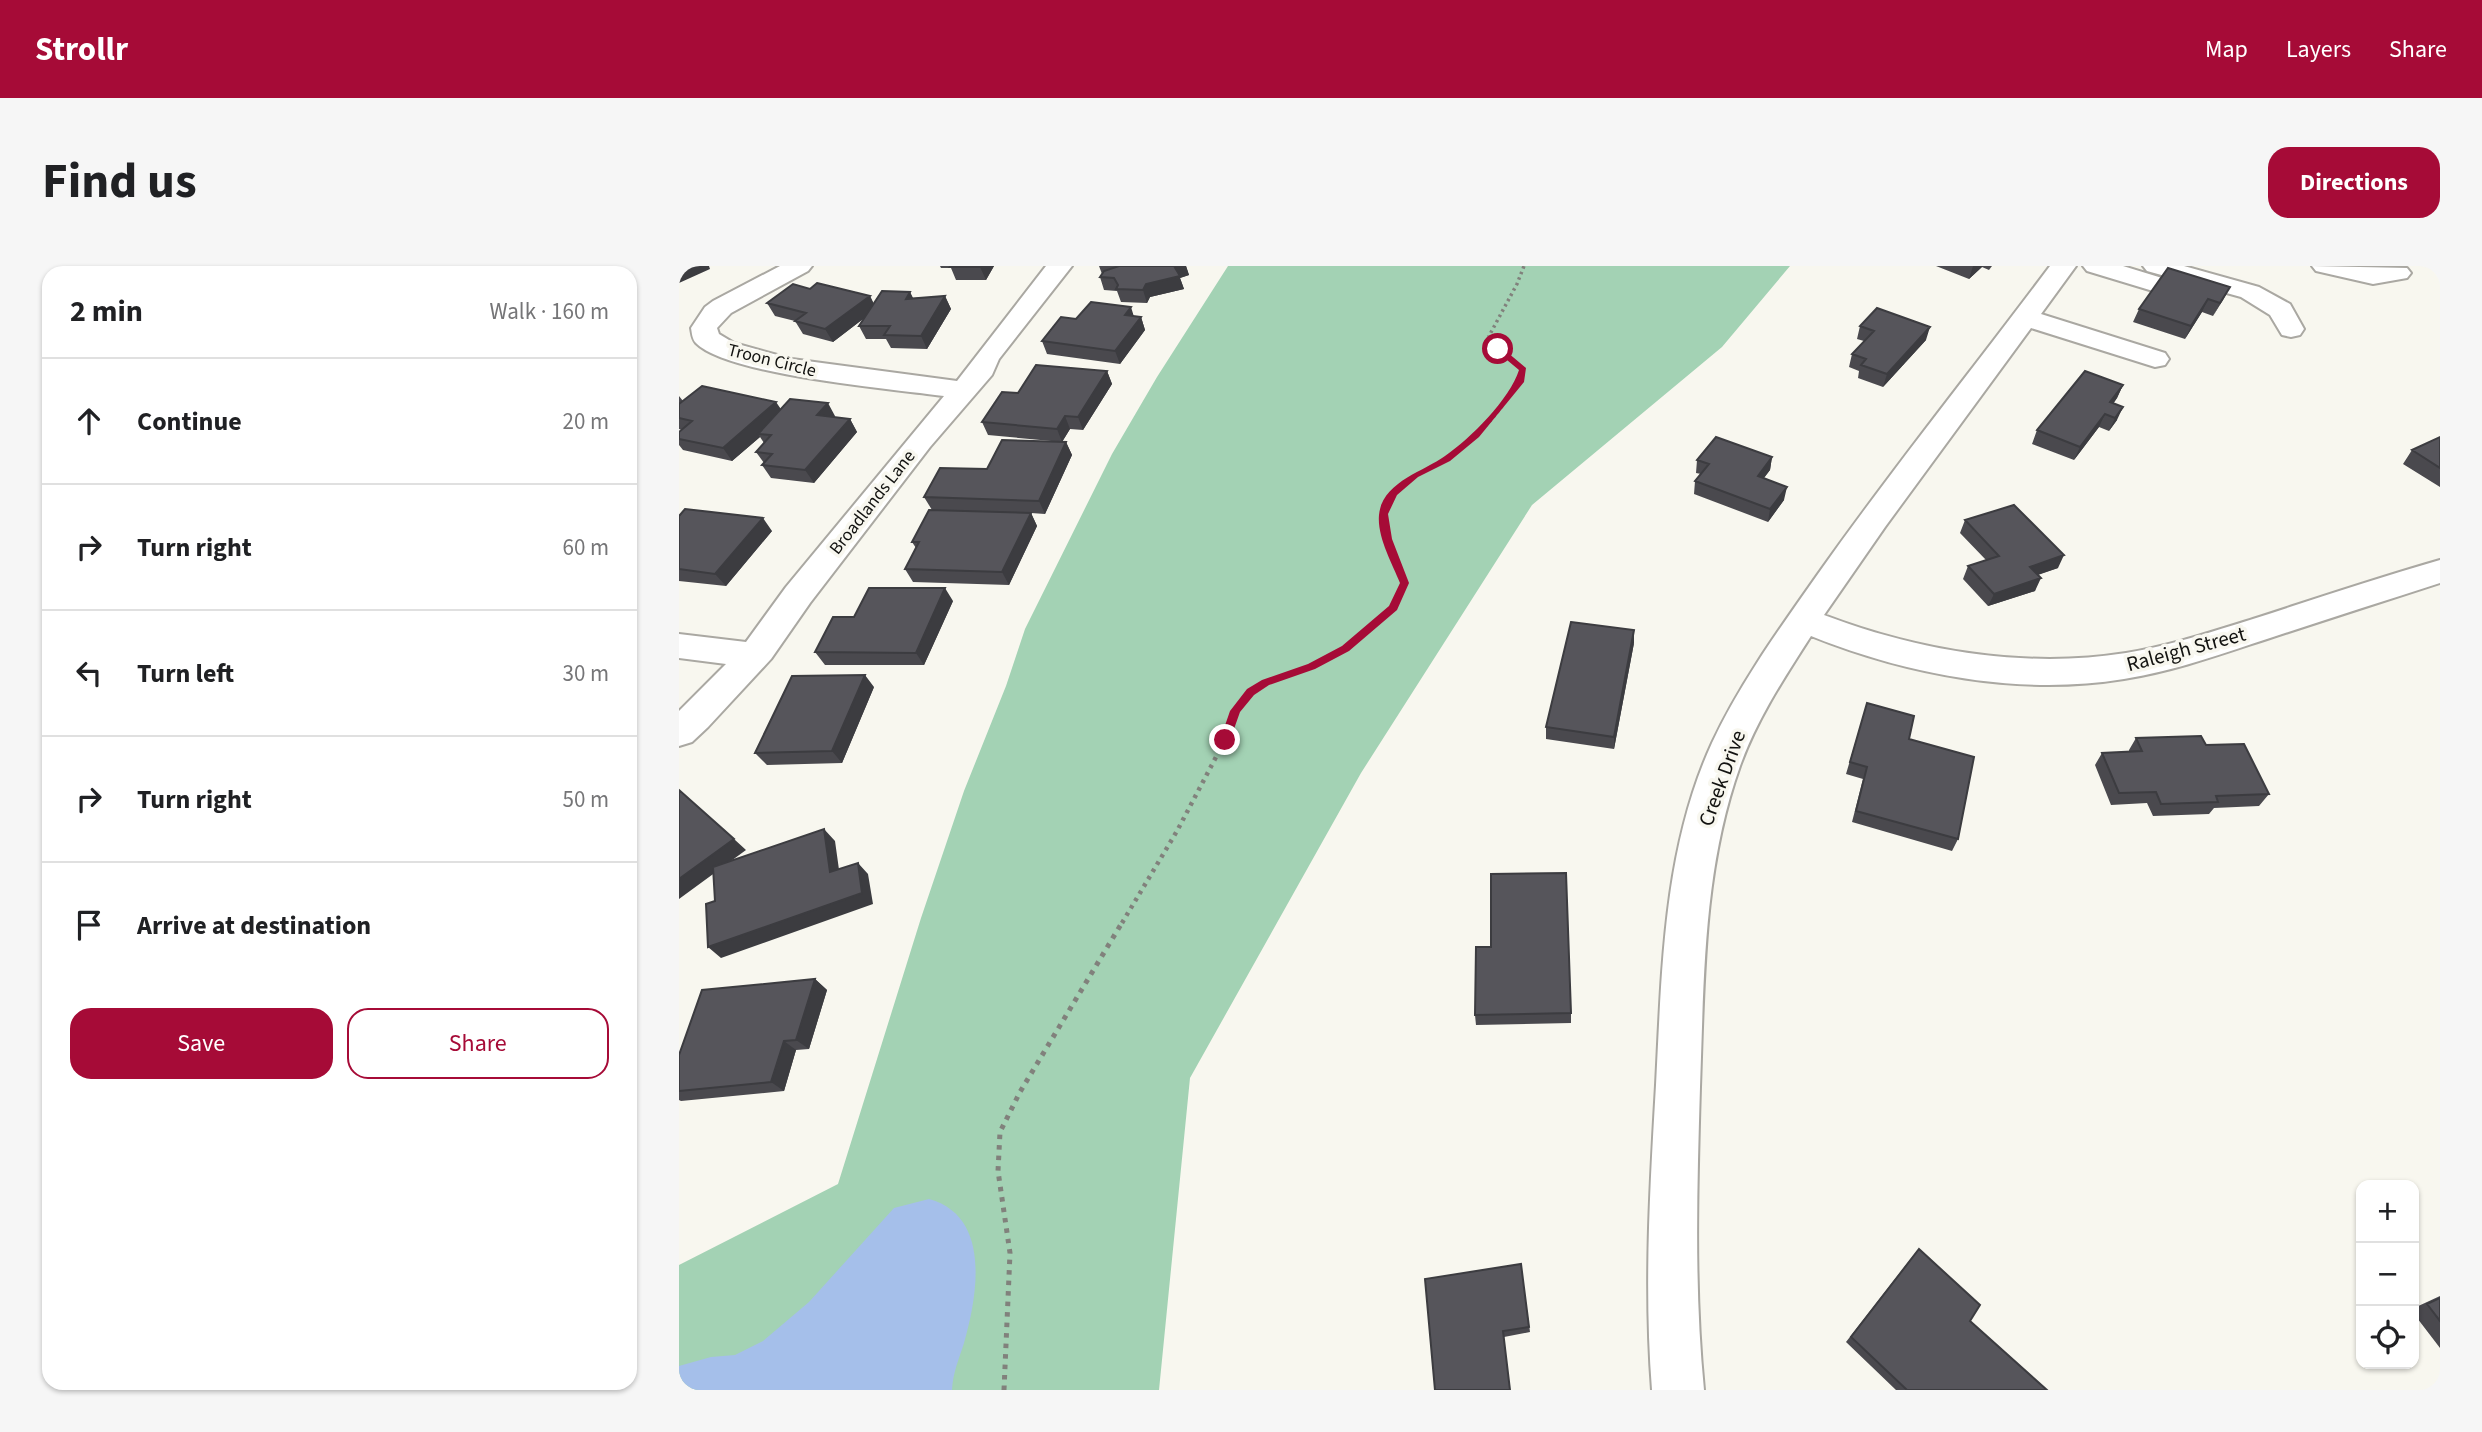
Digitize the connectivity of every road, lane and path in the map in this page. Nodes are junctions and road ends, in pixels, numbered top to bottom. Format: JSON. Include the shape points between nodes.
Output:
{"nodes":[{"id":1,"x":799,"y":266,"type":"edge"},
{"id":2,"x":1059,"y":266,"type":"edge"},
{"id":3,"x":1524,"y":266,"type":"edge"},
{"id":4,"x":2063,"y":266,"type":"edge"},
{"id":5,"x":2096,"y":266,"type":"edge"},
{"id":6,"x":2325,"y":266,"type":"edge"},
{"id":7,"x":2398,"y":273,"type":"dead end"},
{"id":8,"x":2155,"y":274,"type":"edge"},
{"id":9,"x":2026,"y":318,"type":"junction"},
{"id":10,"x":679,"y":320,"type":"edge"},
{"id":11,"x":708,"y":320,"type":"junction"},
{"id":12,"x":2291,"y":329,"type":"dead end"},
{"id":13,"x":2154,"y":359,"type":"dead end"},
{"id":14,"x":965,"y":390,"type":"junction"},
{"id":15,"x":2440,"y":571,"type":"edge"},
{"id":16,"x":1804,"y":620,"type":"junction"},
{"id":17,"x":679,"y":646,"type":"edge"},
{"id":18,"x":752,"y":655,"type":"junction"},
{"id":19,"x":679,"y":732,"type":"edge"},
{"id":20,"x":1005,"y":1390,"type":"edge"},
{"id":21,"x":1678,"y":1390,"type":"edge"}],
"edges":[{"from":1,"to":11,"type":"street","name":"Troon Circle","via":[[722,307]]},
{"from":2,"to":14,"type":"street","name":"Broadlands Lane"},
{"from":3,"to":20,"type":"path","via":[[1489,336],[1523,370],[1520,382],[1476,435],[1393,493],[1383,514],[1404,583],[1393,608],[1345,649],[1265,682],[1236,711],[1177,831],[1000,1132],[997,1171],[1010,1253]]},
{"from":4,"to":9,"type":"street","name":"Creek Drive"},
{"from":5,"to":8,"type":"street"},
{"from":6,"to":7,"type":"street","via":[[2373,276]]},
{"from":8,"to":12,"type":"street","via":[[2250,292],[2281,310]]},
{"from":9,"to":13,"type":"street"},
{"from":9,"to":16,"type":"street","name":"Creek Drive"},
{"from":10,"to":11,"type":"street"},
{"from":11,"to":14,"type":"street","name":"Troon Circle","via":[[704,333],[711,342],[790,367]]},
{"from":14,"to":18,"type":"street","name":"Broadlands Lane"},
{"from":15,"to":16,"type":"street","name":"Raleigh Street","via":[[2175,656],[2070,673],[1985,666],[1898,651],[1844,637]]},
{"from":16,"to":21,"type":"street","name":"Creek Drive","via":[[1753,698],[1721,765],[1703,822],[1692,888],[1671,1230]]},
{"from":17,"to":18,"type":"street"},
{"from":18,"to":19,"type":"street","name":"Broadlands Lane","via":[[711,704]]}]}
